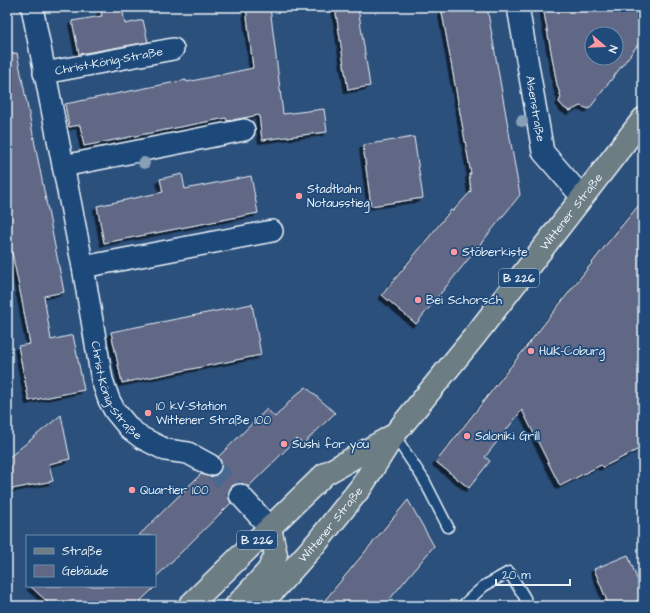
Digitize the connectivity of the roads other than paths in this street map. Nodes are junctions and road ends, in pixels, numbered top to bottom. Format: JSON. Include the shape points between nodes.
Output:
{"nodes":[{"id":1,"x":32,"y":7,"type":"edge"},
{"id":2,"x":518,"y":7,"type":"edge"},
{"id":3,"x":173,"y":50,"type":"dead end"},
{"id":4,"x":44,"y":73,"type":"junction"},
{"id":5,"x":643,"y":119,"type":"edge"},
{"id":6,"x":244,"y":130,"type":"dead end"},
{"id":7,"x":63,"y":166,"type":"junction"},
{"id":8,"x":582,"y":197,"type":"junction"},
{"id":9,"x":272,"y":231,"type":"dead end"},
{"id":10,"x":83,"y":267,"type":"junction"},
{"id":11,"x":394,"y":435,"type":"junction"},
{"id":12,"x":210,"y":465,"type":"tunnel mouth"},
{"id":13,"x":240,"y":496,"type":"tunnel mouth"},
{"id":14,"x":448,"y":526,"type":"dead end"},
{"id":15,"x":270,"y":528,"type":"junction"},
{"id":16,"x":189,"y":606,"type":"edge"},
{"id":17,"x":236,"y":606,"type":"edge"},
{"id":18,"x":257,"y":606,"type":"edge"},
{"id":19,"x":462,"y":606,"type":"edge"},
{"id":20,"x":526,"y":606,"type":"edge"}],
"edges":[{"from":1,"to":4,"type":"street","name":"Christ-König-Straße"},
{"from":2,"to":8,"type":"street","name":"Alsenstraße","via":[[543,152]]},
{"from":3,"to":4,"type":"street","name":"Christ-König-Straße"},
{"from":4,"to":7,"type":"street","name":"Christ-König-Straße"},
{"from":5,"to":8,"type":"main road","name":"Wittener Straße","number":"B 226"},
{"from":6,"to":7,"type":"street"},
{"from":7,"to":10,"type":"street","name":"Christ-König-Straße"},
{"from":8,"to":11,"type":"main road","name":"Wittener Straße","number":"B 226","via":[[474,337]]},
{"from":9,"to":10,"type":"street"},
{"from":10,"to":12,"type":"street","name":"Christ-König-Straße","via":[[102,380],[115,411],[130,430],[142,438],[166,450],[188,453]]},
{"from":11,"to":14,"type":"lane","via":[[424,480]]},
{"from":11,"to":15,"type":"main road","name":"Wittener Straße","number":"B 226","via":[[324,474]]},
{"from":11,"to":18,"type":"main road","name":"Wittener Straße","number":"B 226","via":[[361,487],[318,541]]},
{"from":13,"to":15,"type":"street"},
{"from":15,"to":16,"type":"main road","name":"Wittener Straße","number":"B 226"},
{"from":15,"to":17,"type":"main road","via":[[276,555],[268,571]]},
{"from":19,"to":20,"type":"lane","via":[[484,586],[509,572],[525,598]]}]}
